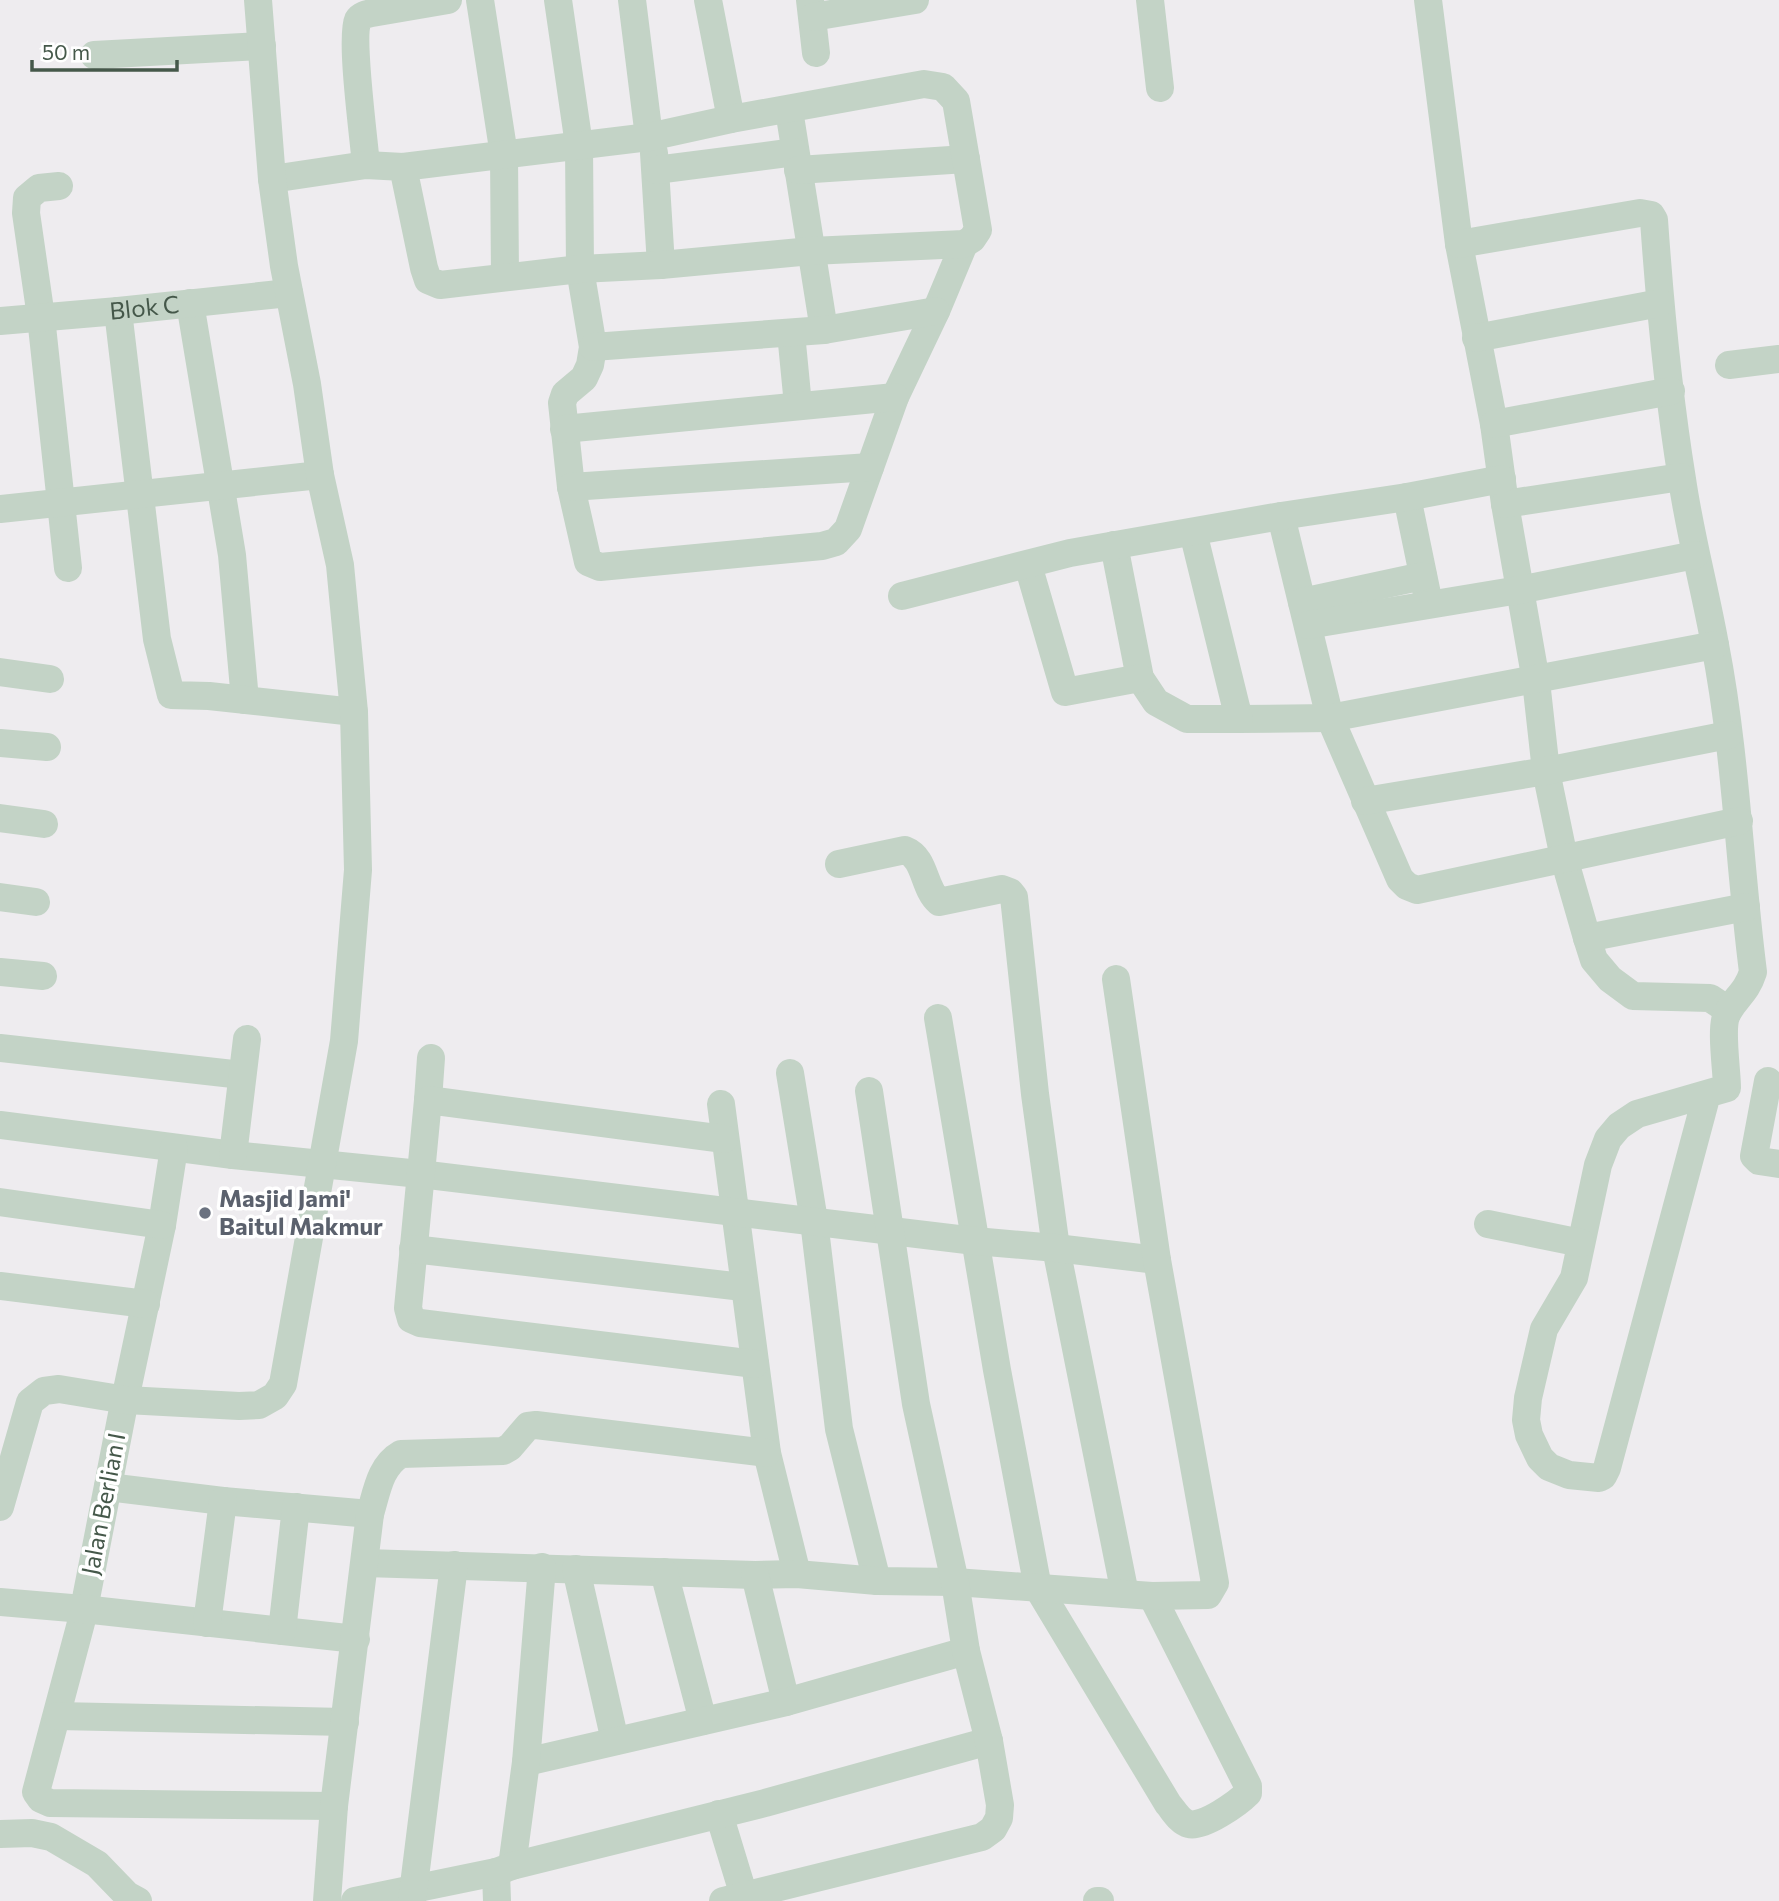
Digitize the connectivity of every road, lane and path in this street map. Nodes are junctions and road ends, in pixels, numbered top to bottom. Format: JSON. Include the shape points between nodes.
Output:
{"nodes":[{"id":1,"x":258,"y":0,"type":"edge"},
{"id":2,"x":448,"y":0,"type":"edge"},
{"id":3,"x":480,"y":0,"type":"edge"},
{"id":4,"x":558,"y":0,"type":"edge"},
{"id":5,"x":632,"y":0,"type":"edge"},
{"id":6,"x":708,"y":0,"type":"edge"},
{"id":7,"x":915,"y":0,"type":"edge"},
{"id":8,"x":1150,"y":0,"type":"edge"},
{"id":9,"x":1428,"y":0,"type":"edge"},
{"id":10,"x":811,"y":8,"type":"edge"},
{"id":11,"x":262,"y":46,"type":"junction"},
{"id":12,"x":816,"y":53,"type":"dead end"},
{"id":13,"x":94,"y":55,"type":"dead end"},
{"id":14,"x":1160,"y":88,"type":"dead end"},
{"id":15,"x":789,"y":110,"type":"junction"},
{"id":16,"x":731,"y":119,"type":"junction"},
{"id":17,"x":651,"y":136,"type":"junction"},
{"id":18,"x":579,"y":145,"type":"junction"},
{"id":19,"x":504,"y":155,"type":"junction"},
{"id":20,"x":966,"y":159,"type":"junction"},
{"id":21,"x":797,"y":161,"type":"junction"},
{"id":22,"x":366,"y":165,"type":"junction"},
{"id":23,"x":403,"y":167,"type":"junction"},
{"id":24,"x":656,"y":170,"type":"junction"},
{"id":25,"x":272,"y":179,"type":"junction"},
{"id":26,"x":59,"y":186,"type":"dead end"},
{"id":27,"x":964,"y":244,"type":"junction"},
{"id":28,"x":1459,"y":244,"type":"junction"},
{"id":29,"x":811,"y":251,"type":"junction"},
{"id":30,"x":661,"y":265,"type":"junction"},
{"id":31,"x":580,"y":269,"type":"junction"},
{"id":32,"x":505,"y":277,"type":"junction"},
{"id":33,"x":289,"y":293,"type":"junction"},
{"id":34,"x":190,"y":303,"type":"junction"},
{"id":35,"x":1660,"y":303,"type":"junction"},
{"id":36,"x":936,"y":311,"type":"junction"},
{"id":37,"x":118,"y":312,"type":"junction"},
{"id":38,"x":41,"y":317,"type":"junction"},
{"id":39,"x":0,"y":321,"type":"edge"},
{"id":40,"x":824,"y":330,"type":"junction"},
{"id":41,"x":791,"y":332,"type":"junction"},
{"id":42,"x":1476,"y":338,"type":"junction"},
{"id":43,"x":593,"y":347,"type":"junction"},
{"id":44,"x":1779,"y":359,"type":"edge"},
{"id":45,"x":1729,"y":365,"type":"dead end"},
{"id":46,"x":1671,"y":391,"type":"junction"},
{"id":47,"x":895,"y":397,"type":"junction"},
{"id":48,"x":798,"y":405,"type":"junction"},
{"id":49,"x":1494,"y":424,"type":"junction"},
{"id":50,"x":564,"y":429,"type":"junction"},
{"id":51,"x":870,"y":467,"type":"junction"},
{"id":52,"x":320,"y":475,"type":"junction"},
{"id":53,"x":1681,"y":477,"type":"junction"},
{"id":54,"x":220,"y":486,"type":"junction"},
{"id":55,"x":571,"y":488,"type":"junction"},
{"id":56,"x":1503,"y":492,"type":"junction"},
{"id":57,"x":140,"y":493,"type":"junction"},
{"id":58,"x":1407,"y":498,"type":"junction"},
{"id":59,"x":60,"y":503,"type":"junction"},
{"id":60,"x":0,"y":509,"type":"edge"},
{"id":61,"x":1281,"y":516,"type":"junction"},
{"id":62,"x":1193,"y":531,"type":"junction"},
{"id":63,"x":1114,"y":545,"type":"junction"},
{"id":64,"x":1695,"y":555,"type":"junction"},
{"id":65,"x":1028,"y":565,"type":"junction"},
{"id":66,"x":68,"y":568,"type":"dead end"},
{"id":67,"x":1423,"y":576,"type":"junction"},
{"id":68,"x":1519,"y":590,"type":"junction"},
{"id":69,"x":902,"y":596,"type":"dead end"},
{"id":70,"x":1429,"y":604,"type":"junction"},
{"id":71,"x":1305,"y":614,"type":"junction"},
{"id":72,"x":1715,"y":645,"type":"junction"},
{"id":73,"x":0,"y":672,"type":"edge"},
{"id":74,"x":1140,"y":678,"type":"junction"},
{"id":75,"x":50,"y":680,"type":"dead end"},
{"id":76,"x":1536,"y":681,"type":"junction"},
{"id":77,"x":245,"y":700,"type":"junction"},
{"id":78,"x":354,"y":712,"type":"junction"},
{"id":79,"x":1330,"y":718,"type":"junction"},
{"id":80,"x":1239,"y":719,"type":"junction"},
{"id":81,"x":1728,"y":735,"type":"junction"},
{"id":82,"x":0,"y":743,"type":"edge"},
{"id":83,"x":47,"y":747,"type":"dead end"},
{"id":84,"x":1546,"y":771,"type":"junction"},
{"id":85,"x":1365,"y":801,"type":"junction"},
{"id":86,"x":0,"y":818,"type":"edge"},
{"id":87,"x":1739,"y":821,"type":"junction"},
{"id":88,"x":44,"y":824,"type":"dead end"},
{"id":89,"x":1564,"y":858,"type":"junction"},
{"id":90,"x":839,"y":864,"type":"dead end"},
{"id":91,"x":0,"y":897,"type":"edge"},
{"id":92,"x":36,"y":902,"type":"dead end"},
{"id":93,"x":1746,"y":907,"type":"junction"},
{"id":94,"x":1587,"y":938,"type":"junction"},
{"id":95,"x":0,"y":972,"type":"edge"},
{"id":96,"x":43,"y":976,"type":"dead end"},
{"id":97,"x":1116,"y":979,"type":"dead end"},
{"id":98,"x":1727,"y":1013,"type":"junction"},
{"id":99,"x":938,"y":1018,"type":"dead end"},
{"id":100,"x":247,"y":1039,"type":"dead end"},
{"id":101,"x":0,"y":1048,"type":"edge"},
{"id":102,"x":431,"y":1058,"type":"dead end"},
{"id":103,"x":790,"y":1073,"type":"dead end"},
{"id":104,"x":242,"y":1075,"type":"junction"},
{"id":105,"x":1722,"y":1080,"type":"junction"},
{"id":106,"x":1773,"y":1080,"type":"edge"},
{"id":107,"x":869,"y":1091,"type":"dead end"},
{"id":108,"x":428,"y":1100,"type":"junction"},
{"id":109,"x":720,"y":1104,"type":"dead end"},
{"id":110,"x":0,"y":1125,"type":"edge"},
{"id":111,"x":724,"y":1139,"type":"junction"},
{"id":112,"x":174,"y":1148,"type":"junction"},
{"id":113,"x":233,"y":1155,"type":"junction"},
{"id":114,"x":1779,"y":1164,"type":"edge"},
{"id":115,"x":322,"y":1165,"type":"junction"},
{"id":116,"x":420,"y":1174,"type":"junction"},
{"id":117,"x":0,"y":1202,"type":"edge"},
{"id":118,"x":736,"y":1211,"type":"junction"},
{"id":119,"x":814,"y":1221,"type":"junction"},
{"id":120,"x":1488,"y":1224,"type":"dead end"},
{"id":121,"x":162,"y":1225,"type":"junction"},
{"id":122,"x":892,"y":1230,"type":"junction"},
{"id":123,"x":975,"y":1241,"type":"junction"},
{"id":124,"x":1581,"y":1243,"type":"junction"},
{"id":125,"x":1056,"y":1248,"type":"junction"},
{"id":126,"x":414,"y":1249,"type":"junction"},
{"id":127,"x":1157,"y":1260,"type":"junction"},
{"id":128,"x":0,"y":1286,"type":"edge"},
{"id":129,"x":743,"y":1287,"type":"junction"},
{"id":130,"x":146,"y":1304,"type":"junction"},
{"id":131,"x":755,"y":1364,"type":"junction"},
{"id":132,"x":126,"y":1399,"type":"junction"},
{"id":133,"x":767,"y":1453,"type":"junction"},
{"id":134,"x":108,"y":1487,"type":"junction"},
{"id":135,"x":223,"y":1501,"type":"junction"},
{"id":136,"x":0,"y":1507,"type":"edge"},
{"id":137,"x":296,"y":1507,"type":"junction"},
{"id":138,"x":370,"y":1514,"type":"junction"},
{"id":139,"x":365,"y":1563,"type":"junction"},
{"id":140,"x":454,"y":1565,"type":"junction"},
{"id":141,"x":542,"y":1567,"type":"junction"},
{"id":142,"x":576,"y":1569,"type":"junction"},
{"id":143,"x":664,"y":1572,"type":"junction"},
{"id":144,"x":797,"y":1574,"type":"junction"},
{"id":145,"x":755,"y":1576,"type":"junction"},
{"id":146,"x":877,"y":1581,"type":"junction"},
{"id":147,"x":955,"y":1582,"type":"junction"},
{"id":148,"x":1038,"y":1588,"type":"junction"},
{"id":149,"x":1138,"y":1595,"type":"junction"},
{"id":150,"x":0,"y":1602,"type":"edge"},
{"id":151,"x":83,"y":1609,"type":"junction"},
{"id":152,"x":207,"y":1623,"type":"junction"},
{"id":153,"x":282,"y":1631,"type":"junction"},
{"id":154,"x":356,"y":1639,"type":"junction"},
{"id":155,"x":966,"y":1651,"type":"junction"},
{"id":156,"x":786,"y":1702,"type":"junction"},
{"id":157,"x":58,"y":1716,"type":"junction"},
{"id":158,"x":703,"y":1721,"type":"junction"},
{"id":159,"x":345,"y":1722,"type":"junction"},
{"id":160,"x":615,"y":1741,"type":"junction"},
{"id":161,"x":989,"y":1741,"type":"junction"},
{"id":162,"x":526,"y":1762,"type":"junction"},
{"id":163,"x":334,"y":1806,"type":"junction"},
{"id":164,"x":719,"y":1814,"type":"junction"},
{"id":165,"x":0,"y":1835,"type":"edge"},
{"id":166,"x":504,"y":1869,"type":"junction"},
{"id":167,"x":413,"y":1895,"type":"edge"},
{"id":168,"x":733,"y":1898,"type":"edge"},
{"id":169,"x":138,"y":1901,"type":"edge"},
{"id":170,"x":327,"y":1901,"type":"edge"},
{"id":171,"x":355,"y":1901,"type":"edge"},
{"id":172,"x":497,"y":1901,"type":"edge"}],
"edges":[{"from":1,"to":11,"type":"street"},
{"from":2,"to":22,"type":"street","via":[[372,13],[358,20],[356,51]]},
{"from":3,"to":19,"type":"street"},
{"from":4,"to":18,"type":"street"},
{"from":5,"to":17,"type":"street"},
{"from":6,"to":16,"type":"street"},
{"from":7,"to":10,"type":"street"},
{"from":8,"to":14,"type":"street"},
{"from":9,"to":28,"type":"street"},
{"from":10,"to":12,"type":"street"},
{"from":11,"to":13,"type":"street"},
{"from":11,"to":25,"type":"street"},
{"from":15,"to":16,"type":"street"},
{"from":15,"to":20,"type":"street","via":[[924,85],[943,88],[956,101]]},
{"from":15,"to":21,"type":"street"},
{"from":16,"to":17,"type":"street"},
{"from":17,"to":18,"type":"street"},
{"from":17,"to":24,"type":"street"},
{"from":18,"to":19,"type":"street"},
{"from":18,"to":31,"type":"street"},
{"from":19,"to":23,"type":"street"},
{"from":19,"to":32,"type":"street"},
{"from":20,"to":21,"type":"street"},
{"from":20,"to":27,"type":"street","via":[[978,230]]},
{"from":21,"to":24,"type":"street"},
{"from":21,"to":29,"type":"street"},
{"from":22,"to":23,"type":"street"},
{"from":22,"to":25,"type":"street"},
{"from":23,"to":32,"type":"street","via":[[428,280],[440,285]]},
{"from":24,"to":30,"type":"street"},
{"from":25,"to":33,"type":"street"},
{"from":26,"to":38,"type":"street","via":[[39,188],[27,198]]},
{"from":27,"to":29,"type":"street"},
{"from":27,"to":36,"type":"street"},
{"from":28,"to":35,"type":"street","via":[[1646,213],[1654,220]]},
{"from":28,"to":42,"type":"street"},
{"from":29,"to":30,"type":"street"},
{"from":29,"to":40,"type":"street"},
{"from":30,"to":31,"type":"street"},
{"from":31,"to":32,"type":"street"},
{"from":31,"to":43,"type":"street"},
{"from":33,"to":34,"type":"street","name":"Blok C"},
{"from":33,"to":52,"type":"street"},
{"from":34,"to":37,"type":"street","name":"Blok C"},
{"from":34,"to":54,"type":"street"},
{"from":35,"to":42,"type":"street"},
{"from":35,"to":46,"type":"street"},
{"from":36,"to":40,"type":"street"},
{"from":36,"to":47,"type":"street"},
{"from":37,"to":38,"type":"street","name":"Blok C"},
{"from":37,"to":57,"type":"street"},
{"from":38,"to":39,"type":"street","name":"Blok C"},
{"from":38,"to":59,"type":"street"},
{"from":40,"to":41,"type":"street"},
{"from":41,"to":43,"type":"street"},
{"from":41,"to":48,"type":"street"},
{"from":42,"to":49,"type":"street"},
{"from":43,"to":50,"type":"street","via":[[584,378],[565,394]]},
{"from":44,"to":45,"type":"street"},
{"from":46,"to":49,"type":"street"},
{"from":46,"to":53,"type":"street"},
{"from":47,"to":48,"type":"street"},
{"from":47,"to":51,"type":"street"},
{"from":48,"to":50,"type":"street"},
{"from":49,"to":56,"type":"street"},
{"from":50,"to":55,"type":"street"},
{"from":51,"to":55,"type":"street"},
{"from":51,"to":55,"type":"street","via":[[848,529],[835,542],[600,567],[589,562]]},
{"from":52,"to":54,"type":"street"},
{"from":52,"to":78,"type":"street","via":[[340,565]]},
{"from":53,"to":56,"type":"street"},
{"from":53,"to":64,"type":"street"},
{"from":54,"to":57,"type":"street"},
{"from":54,"to":77,"type":"street","via":[[232,555]]},
{"from":56,"to":58,"type":"street"},
{"from":56,"to":68,"type":"street"},
{"from":57,"to":59,"type":"street"},
{"from":57,"to":77,"type":"street","via":[[157,639],[172,695]]},
{"from":58,"to":61,"type":"street"},
{"from":58,"to":67,"type":"street"},
{"from":59,"to":60,"type":"street"},
{"from":59,"to":66,"type":"street"},
{"from":61,"to":62,"type":"street"},
{"from":61,"to":71,"type":"street"},
{"from":62,"to":63,"type":"street"},
{"from":62,"to":80,"type":"street"},
{"from":63,"to":65,"type":"street"},
{"from":63,"to":74,"type":"street"},
{"from":64,"to":68,"type":"street"},
{"from":64,"to":72,"type":"street"},
{"from":65,"to":69,"type":"street"},
{"from":65,"to":74,"type":"street","via":[[1065,692]]},
{"from":67,"to":70,"type":"street"},
{"from":67,"to":71,"type":"street"},
{"from":68,"to":70,"type":"street"},
{"from":68,"to":76,"type":"street"},
{"from":70,"to":71,"type":"street"},
{"from":71,"to":79,"type":"street"},
{"from":72,"to":76,"type":"street"},
{"from":72,"to":81,"type":"street"},
{"from":73,"to":75,"type":"street"},
{"from":74,"to":80,"type":"street","via":[[1156,702],[1186,719]]},
{"from":76,"to":79,"type":"street"},
{"from":76,"to":84,"type":"street"},
{"from":77,"to":78,"type":"street"},
{"from":78,"to":115,"type":"street","via":[[358,870],[344,1041]]},
{"from":79,"to":80,"type":"street"},
{"from":79,"to":85,"type":"street"},
{"from":81,"to":84,"type":"street"},
{"from":81,"to":87,"type":"street"},
{"from":82,"to":83,"type":"street"},
{"from":84,"to":85,"type":"street"},
{"from":84,"to":89,"type":"street"},
{"from":85,"to":89,"type":"street","via":[[1400,879],[1418,890]]},
{"from":86,"to":88,"type":"street"},
{"from":87,"to":89,"type":"street"},
{"from":87,"to":93,"type":"street"},
{"from":89,"to":94,"type":"street"},
{"from":90,"to":125,"type":"street","via":[[905,850],[913,853],[939,902],[1002,888],[1014,897]]},
{"from":91,"to":92,"type":"street"},
{"from":93,"to":94,"type":"street"},
{"from":93,"to":98,"type":"street","via":[[1753,972]]},
{"from":94,"to":98,"type":"street","via":[[1594,960],[1633,996],[1710,998]]},
{"from":95,"to":96,"type":"street"},
{"from":97,"to":127,"type":"street"},
{"from":98,"to":105,"type":"street"},
{"from":99,"to":123,"type":"street"},
{"from":100,"to":104,"type":"street"},
{"from":101,"to":104,"type":"street"},
{"from":102,"to":108,"type":"street"},
{"from":103,"to":119,"type":"street"},
{"from":104,"to":113,"type":"street"},
{"from":105,"to":106,"type":"street"},
{"from":105,"to":124,"type":"street","via":[[1637,1114],[1613,1132],[1598,1165]]},
{"from":105,"to":124,"type":"street","via":[[1607,1468],[1599,1478],[1569,1475],[1549,1466],[1540,1458],[1526,1420],[1544,1329],[1574,1278]]},
{"from":106,"to":114,"type":"street","via":[[1754,1156]]},
{"from":107,"to":122,"type":"street"},
{"from":108,"to":111,"type":"street"},
{"from":108,"to":116,"type":"street"},
{"from":109,"to":111,"type":"street"},
{"from":110,"to":112,"type":"street"},
{"from":111,"to":118,"type":"street"},
{"from":112,"to":113,"type":"street"},
{"from":112,"to":121,"type":"street","name":"Jalan Berlian I"},
{"from":113,"to":115,"type":"street"},
{"from":115,"to":116,"type":"street"},
{"from":115,"to":132,"type":"street","via":[[283,1384],[275,1396],[259,1405],[239,1406]]},
{"from":116,"to":118,"type":"street"},
{"from":116,"to":126,"type":"street"},
{"from":117,"to":121,"type":"street"},
{"from":118,"to":119,"type":"street"},
{"from":118,"to":129,"type":"street"},
{"from":119,"to":122,"type":"street"},
{"from":119,"to":146,"type":"street","via":[[839,1429]]},
{"from":120,"to":124,"type":"street"},
{"from":121,"to":130,"type":"street","name":"Jalan Berlian I"},
{"from":122,"to":123,"type":"street"},
{"from":122,"to":147,"type":"street","via":[[916,1404]]},
{"from":123,"to":125,"type":"street"},
{"from":123,"to":148,"type":"street"},
{"from":125,"to":127,"type":"street"},
{"from":125,"to":149,"type":"street"},
{"from":126,"to":129,"type":"street"},
{"from":126,"to":131,"type":"street","via":[[408,1308],[411,1319],[420,1323]]},
{"from":127,"to":149,"type":"street","via":[[1215,1583],[1208,1595]]},
{"from":128,"to":130,"type":"street"},
{"from":129,"to":131,"type":"street"},
{"from":130,"to":132,"type":"street","name":"Jalan Berlian I"},
{"from":131,"to":133,"type":"street"},
{"from":132,"to":134,"type":"street","name":"Jalan Berlian I"},
{"from":132,"to":136,"type":"street","via":[[59,1389],[44,1391],[30,1402]]},
{"from":133,"to":138,"type":"street","via":[[528,1426],[503,1451],[401,1454],[391,1459]]},
{"from":133,"to":144,"type":"street"},
{"from":134,"to":135,"type":"street"},
{"from":134,"to":151,"type":"street","name":"Jalan Berlian I"},
{"from":135,"to":137,"type":"street"},
{"from":135,"to":152,"type":"street"},
{"from":137,"to":138,"type":"street"},
{"from":137,"to":153,"type":"street"},
{"from":138,"to":139,"type":"street"},
{"from":139,"to":140,"type":"street"},
{"from":139,"to":154,"type":"street"},
{"from":140,"to":141,"type":"street"},
{"from":140,"to":167,"type":"street"},
{"from":141,"to":142,"type":"street"},
{"from":141,"to":162,"type":"street"},
{"from":142,"to":143,"type":"street"},
{"from":142,"to":160,"type":"street"},
{"from":143,"to":145,"type":"street"},
{"from":143,"to":158,"type":"street"},
{"from":144,"to":145,"type":"street"},
{"from":144,"to":146,"type":"street"},
{"from":145,"to":156,"type":"street"},
{"from":146,"to":147,"type":"street"},
{"from":147,"to":148,"type":"street"},
{"from":147,"to":155,"type":"street"},
{"from":148,"to":149,"type":"street"},
{"from":148,"to":149,"type":"street","via":[[1168,1804],[1185,1822],[1197,1824],[1241,1800],[1248,1786]]},
{"from":150,"to":151,"type":"street"},
{"from":151,"to":152,"type":"street"},
{"from":151,"to":157,"type":"street","name":"Jalan Berlian I"},
{"from":152,"to":153,"type":"street"},
{"from":153,"to":154,"type":"street"},
{"from":154,"to":159,"type":"street"},
{"from":155,"to":156,"type":"street"},
{"from":155,"to":161,"type":"street"},
{"from":156,"to":158,"type":"street"},
{"from":157,"to":159,"type":"street"},
{"from":157,"to":163,"type":"street","name":"Jalan Berlian I","via":[[36,1792],[50,1803]]},
{"from":158,"to":160,"type":"street"},
{"from":159,"to":163,"type":"street"},
{"from":160,"to":162,"type":"street"},
{"from":161,"to":164,"type":"street"},
{"from":161,"to":168,"type":"street","via":[[1000,1805],[993,1829],[982,1837]]},
{"from":162,"to":166,"type":"street"},
{"from":163,"to":170,"type":"street"},
{"from":164,"to":166,"type":"street"},
{"from":164,"to":168,"type":"street"},
{"from":165,"to":169,"type":"street","via":[[51,1837],[97,1864]]},
{"from":166,"to":167,"type":"street"},
{"from":166,"to":172,"type":"street"},
{"from":167,"to":171,"type":"street"}]}
